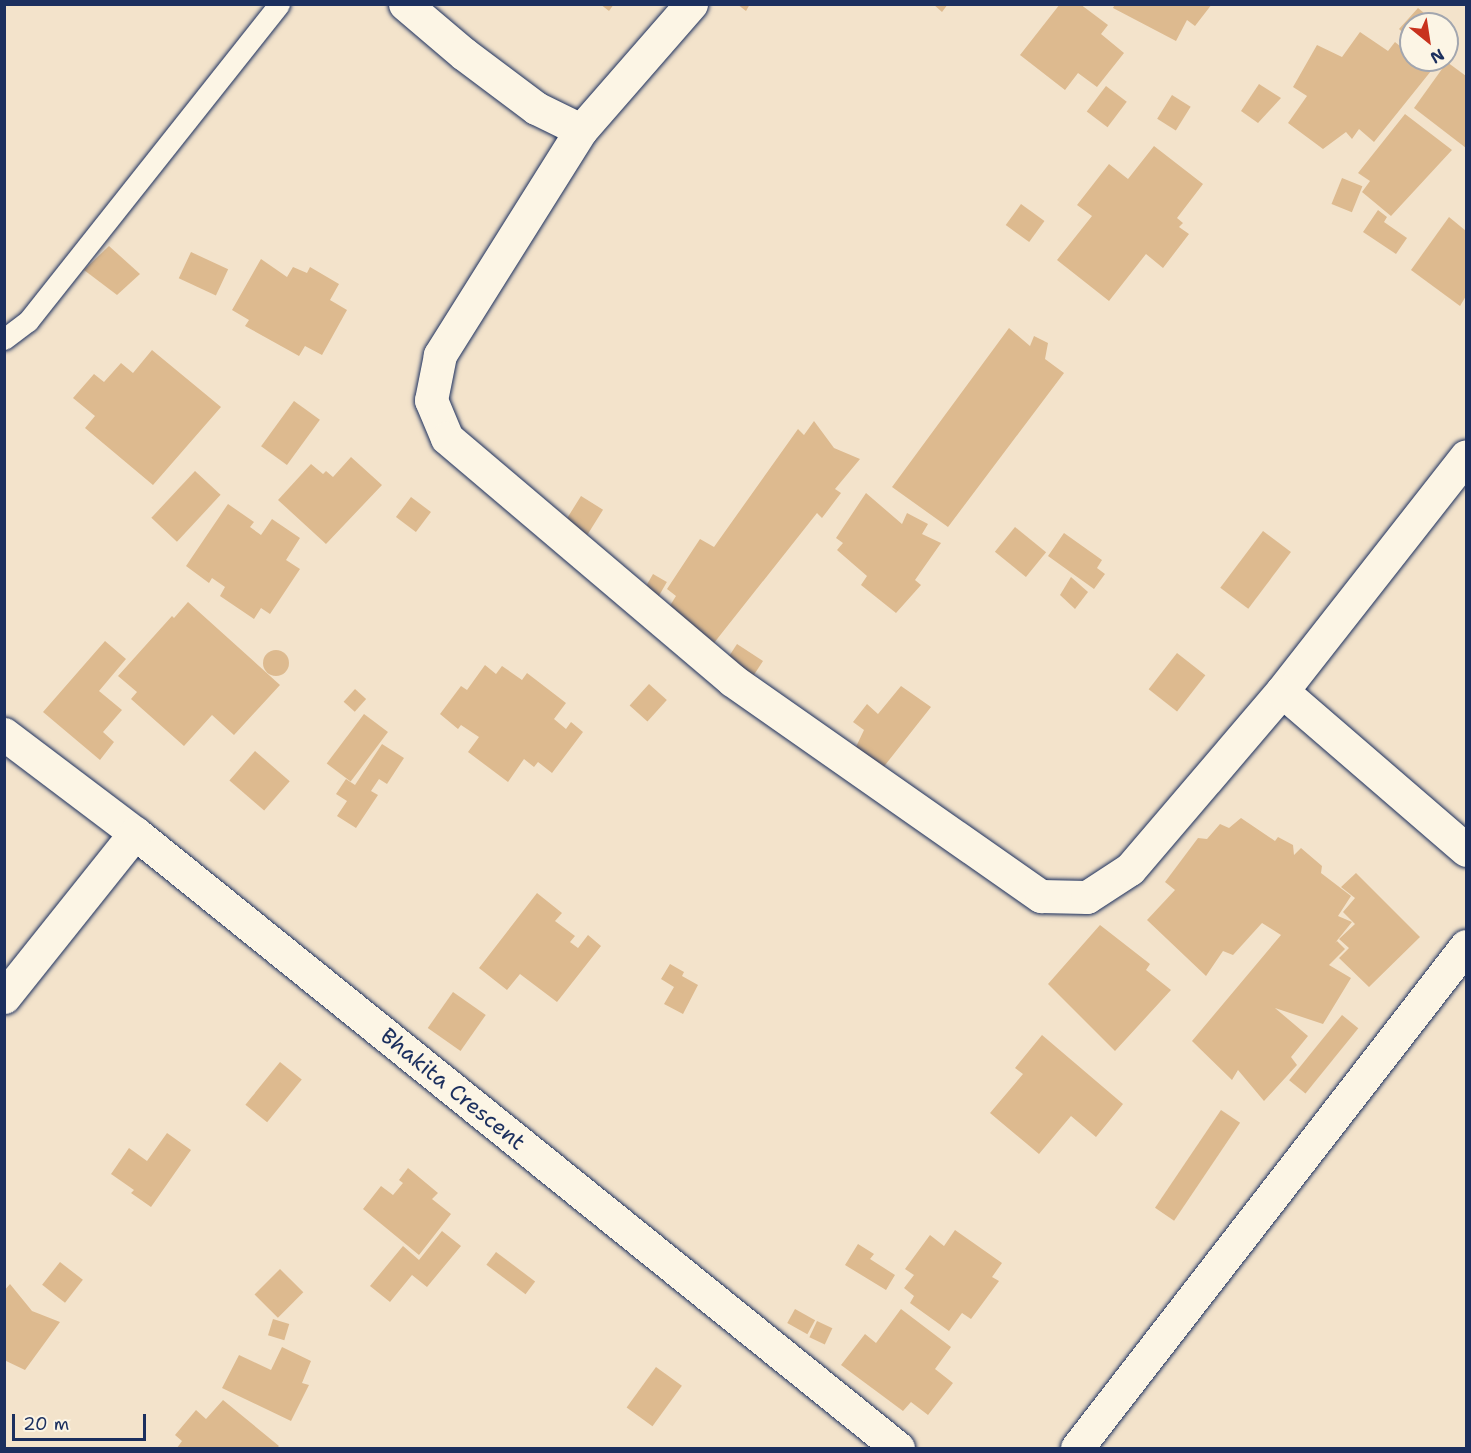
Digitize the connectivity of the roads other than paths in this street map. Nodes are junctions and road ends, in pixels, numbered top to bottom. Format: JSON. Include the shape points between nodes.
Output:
{"nodes":[{"id":1,"x":279,"y":4,"type":"edge"},
{"id":2,"x":405,"y":4,"type":"edge"},
{"id":3,"x":691,"y":4,"type":"edge"},
{"id":4,"x":581,"y":130,"type":"junction"},
{"id":5,"x":4,"y":339,"type":"edge"},
{"id":6,"x":1467,"y":456,"type":"edge"},
{"id":7,"x":1282,"y":691,"type":"junction"},
{"id":8,"x":4,"y":734,"type":"edge"},
{"id":9,"x":135,"y":833,"type":"junction"},
{"id":10,"x":1467,"y":850,"type":"edge"},
{"id":11,"x":1467,"y":946,"type":"edge"},
{"id":12,"x":4,"y":997,"type":"edge"},
{"id":13,"x":898,"y":1449,"type":"edge"},
{"id":14,"x":1077,"y":1449,"type":"edge"}],
"edges":[{"from":1,"to":5,"type":"lane","via":[[28,321]]},
{"from":2,"to":4,"type":"street","via":[[536,108]]},
{"from":3,"to":4,"type":"street"},
{"from":4,"to":7,"type":"street","via":[[440,355],[431,400],[447,438],[732,680],[1041,896],[1087,897],[1130,869]]},
{"from":6,"to":7,"type":"street"},
{"from":7,"to":10,"type":"street"},
{"from":8,"to":9,"type":"street","name":"Bhakita Crescent"},
{"from":9,"to":12,"type":"street"},
{"from":9,"to":13,"type":"street","name":"Bhakita Crescent"},
{"from":11,"to":14,"type":"street"}]}
